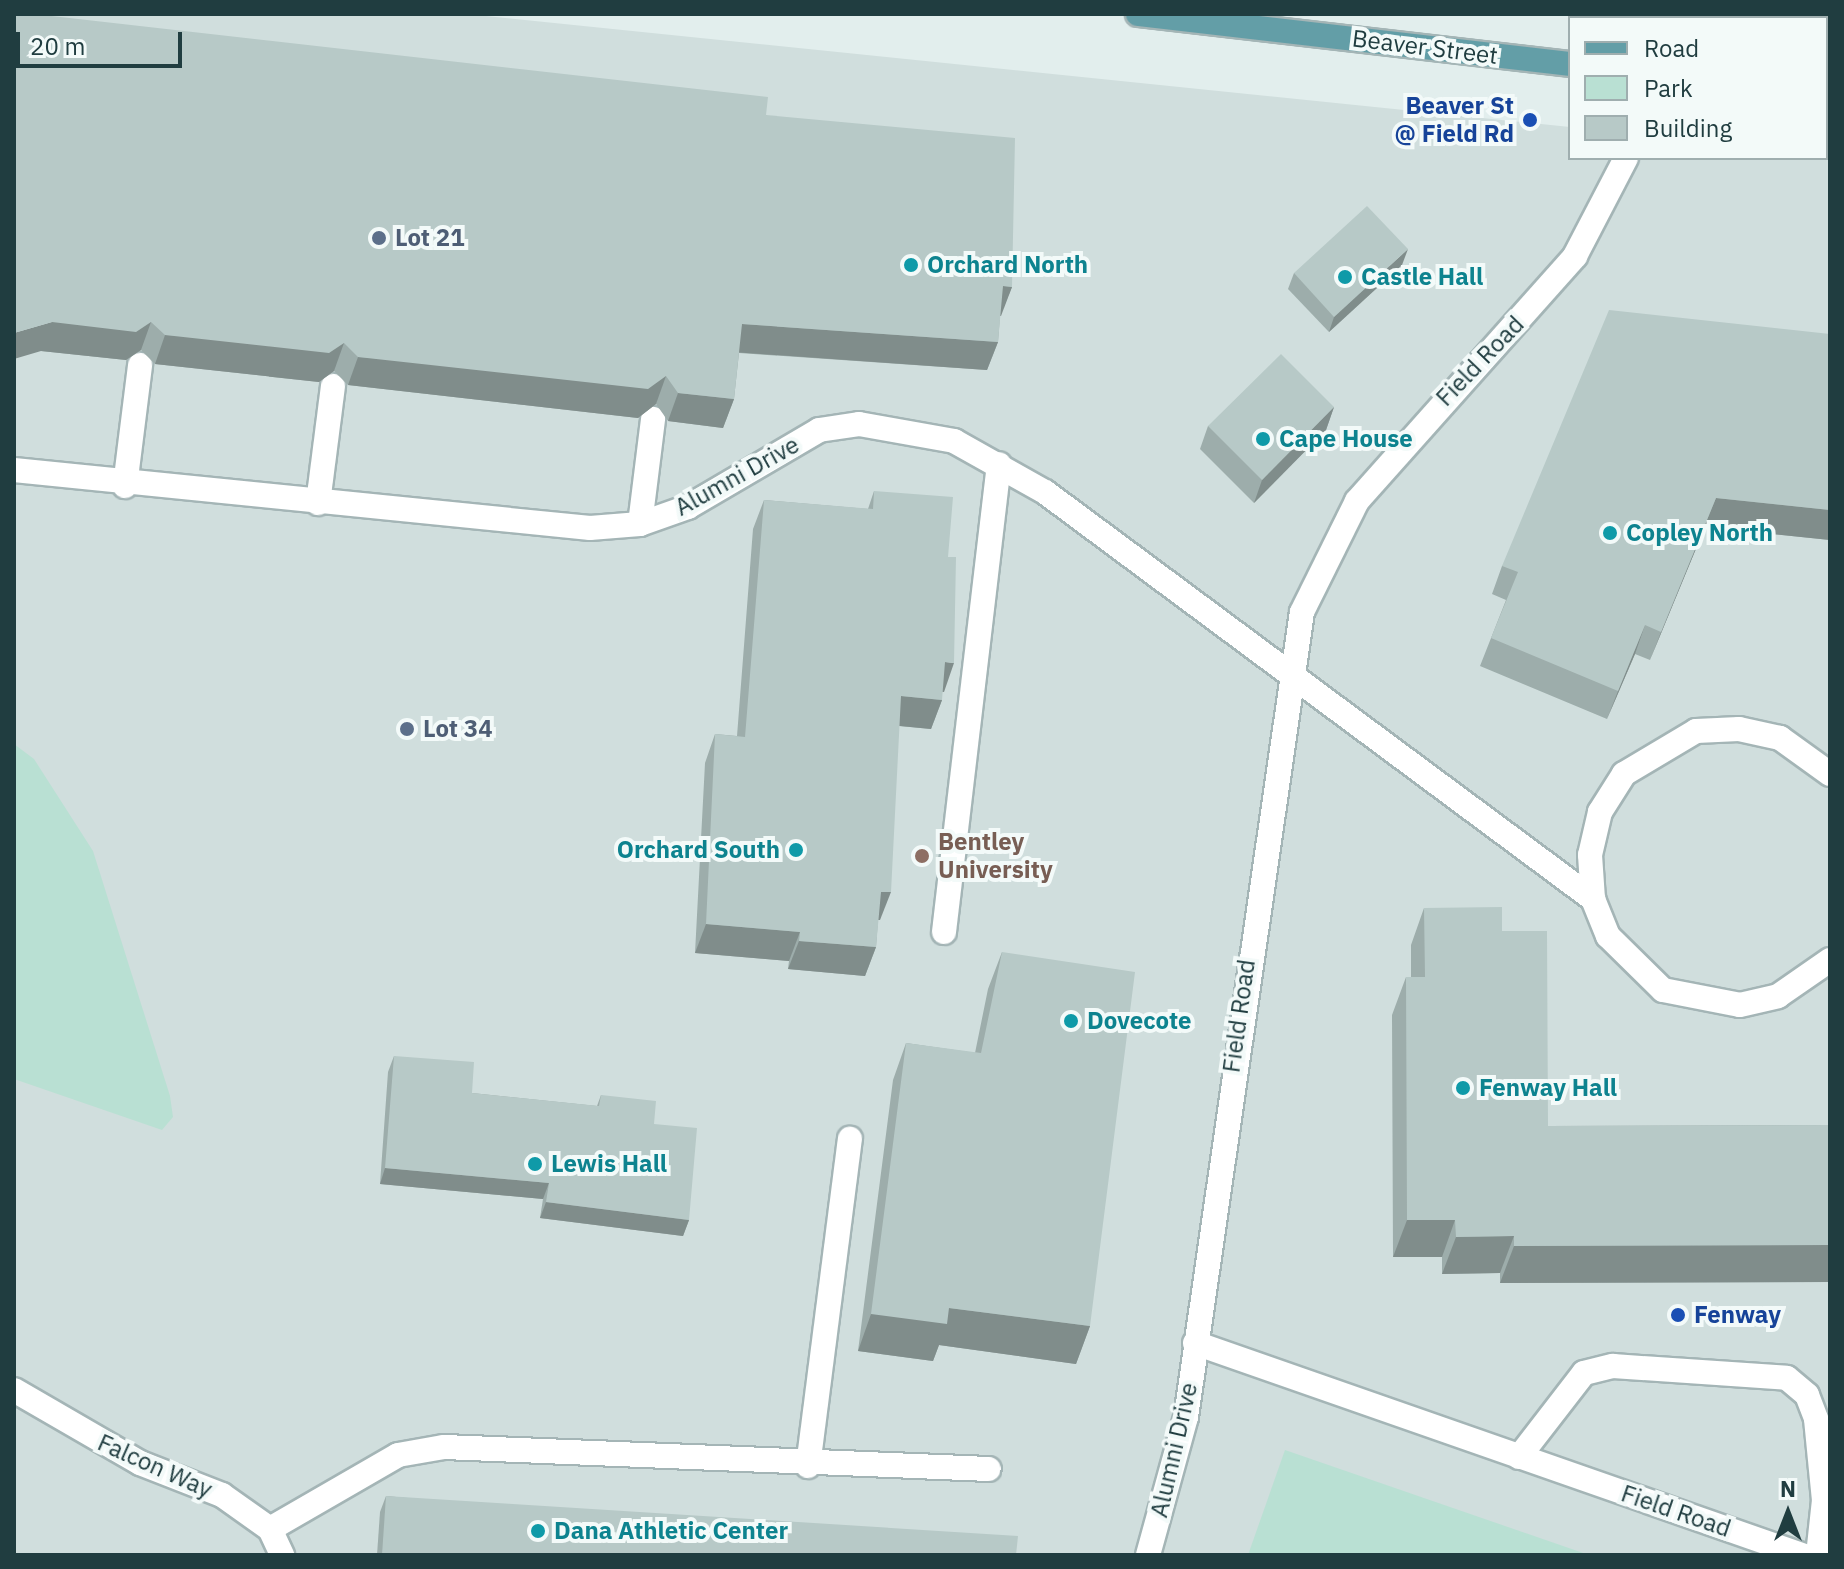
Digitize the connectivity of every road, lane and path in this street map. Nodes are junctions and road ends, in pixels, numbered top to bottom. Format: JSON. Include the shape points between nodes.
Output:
{"nodes":[{"id":1,"x":1138,"y":14,"type":"edge"},
{"id":2,"x":1568,"y":64,"type":"edge"},
{"id":3,"x":1625,"y":160,"type":"edge"},
{"id":4,"x":140,"y":365,"type":"edge"},
{"id":5,"x":333,"y":386,"type":"edge"},
{"id":6,"x":653,"y":419,"type":"edge"},
{"id":7,"x":999,"y":464,"type":"junction"},
{"id":8,"x":14,"y":470,"type":"edge"},
{"id":9,"x":125,"y":486,"type":"junction"},
{"id":10,"x":318,"y":503,"type":"junction"},
{"id":11,"x":640,"y":524,"type":"junction"},
{"id":12,"x":1288,"y":677,"type":"junction"},
{"id":13,"x":1830,"y":774,"type":"edge"},
{"id":14,"x":1593,"y":899,"type":"junction"},
{"id":15,"x":944,"y":932,"type":"dead end"},
{"id":16,"x":1830,"y":960,"type":"edge"},
{"id":17,"x":1821,"y":986,"type":"edge"},
{"id":18,"x":850,"y":1139,"type":"dead end"},
{"id":19,"x":1195,"y":1343,"type":"junction"},
{"id":20,"x":14,"y":1390,"type":"edge"},
{"id":21,"x":1519,"y":1457,"type":"junction"},
{"id":22,"x":808,"y":1466,"type":"junction"},
{"id":23,"x":989,"y":1469,"type":"dead end"},
{"id":24,"x":270,"y":1529,"type":"junction"},
{"id":25,"x":282,"y":1555,"type":"edge"},
{"id":26,"x":1148,"y":1555,"type":"edge"},
{"id":27,"x":1802,"y":1555,"type":"edge"},
{"id":28,"x":1818,"y":1555,"type":"edge"}],
"edges":[{"from":1,"to":2,"type":"main road","name":"Beaver Street"},
{"from":3,"to":12,"type":"lane","name":"Field Road","via":[[1575,256],[1357,501],[1302,612]]},
{"from":4,"to":9,"type":"lane"},
{"from":5,"to":10,"type":"lane"},
{"from":6,"to":11,"type":"lane"},
{"from":7,"to":11,"type":"lane","name":"Alumni Drive","via":[[954,441],[900,429],[819,430],[688,507]]},
{"from":7,"to":12,"type":"lane","name":"Alumni Drive"},
{"from":7,"to":15,"type":"lane"},
{"from":8,"to":9,"type":"lane","name":"Alumni Drive"},
{"from":9,"to":10,"type":"lane","name":"Alumni Drive"},
{"from":10,"to":11,"type":"lane","name":"Alumni Drive","via":[[590,528]]},
{"from":12,"to":14,"type":"lane","name":"Alumni Drive"},
{"from":12,"to":19,"type":"lane","name":"Field Road"},
{"from":13,"to":14,"type":"lane","via":[[1780,738],[1739,729],[1696,731],[1657,748],[1624,774],[1600,812],[1590,855]]},
{"from":14,"to":17,"type":"lane","via":[[1608,936],[1663,990],[1740,1005]]},
{"from":16,"to":17,"type":"lane"},
{"from":18,"to":22,"type":"lane"},
{"from":19,"to":21,"type":"lane","name":"Field Road"},
{"from":19,"to":26,"type":"lane","name":"Alumni Drive","via":[[1186,1417]]},
{"from":20,"to":24,"type":"lane","name":"Falcon Way","via":[[140,1463],[222,1495]]},
{"from":21,"to":27,"type":"lane","name":"Field Road"},
{"from":21,"to":28,"type":"lane","via":[[1584,1373],[1613,1366],[1787,1378],[1807,1395],[1816,1419],[1824,1500]]},
{"from":22,"to":23,"type":"lane"},
{"from":22,"to":24,"type":"lane","via":[[444,1447],[398,1455]]},
{"from":24,"to":25,"type":"lane","name":"Falcon Way"}]}
